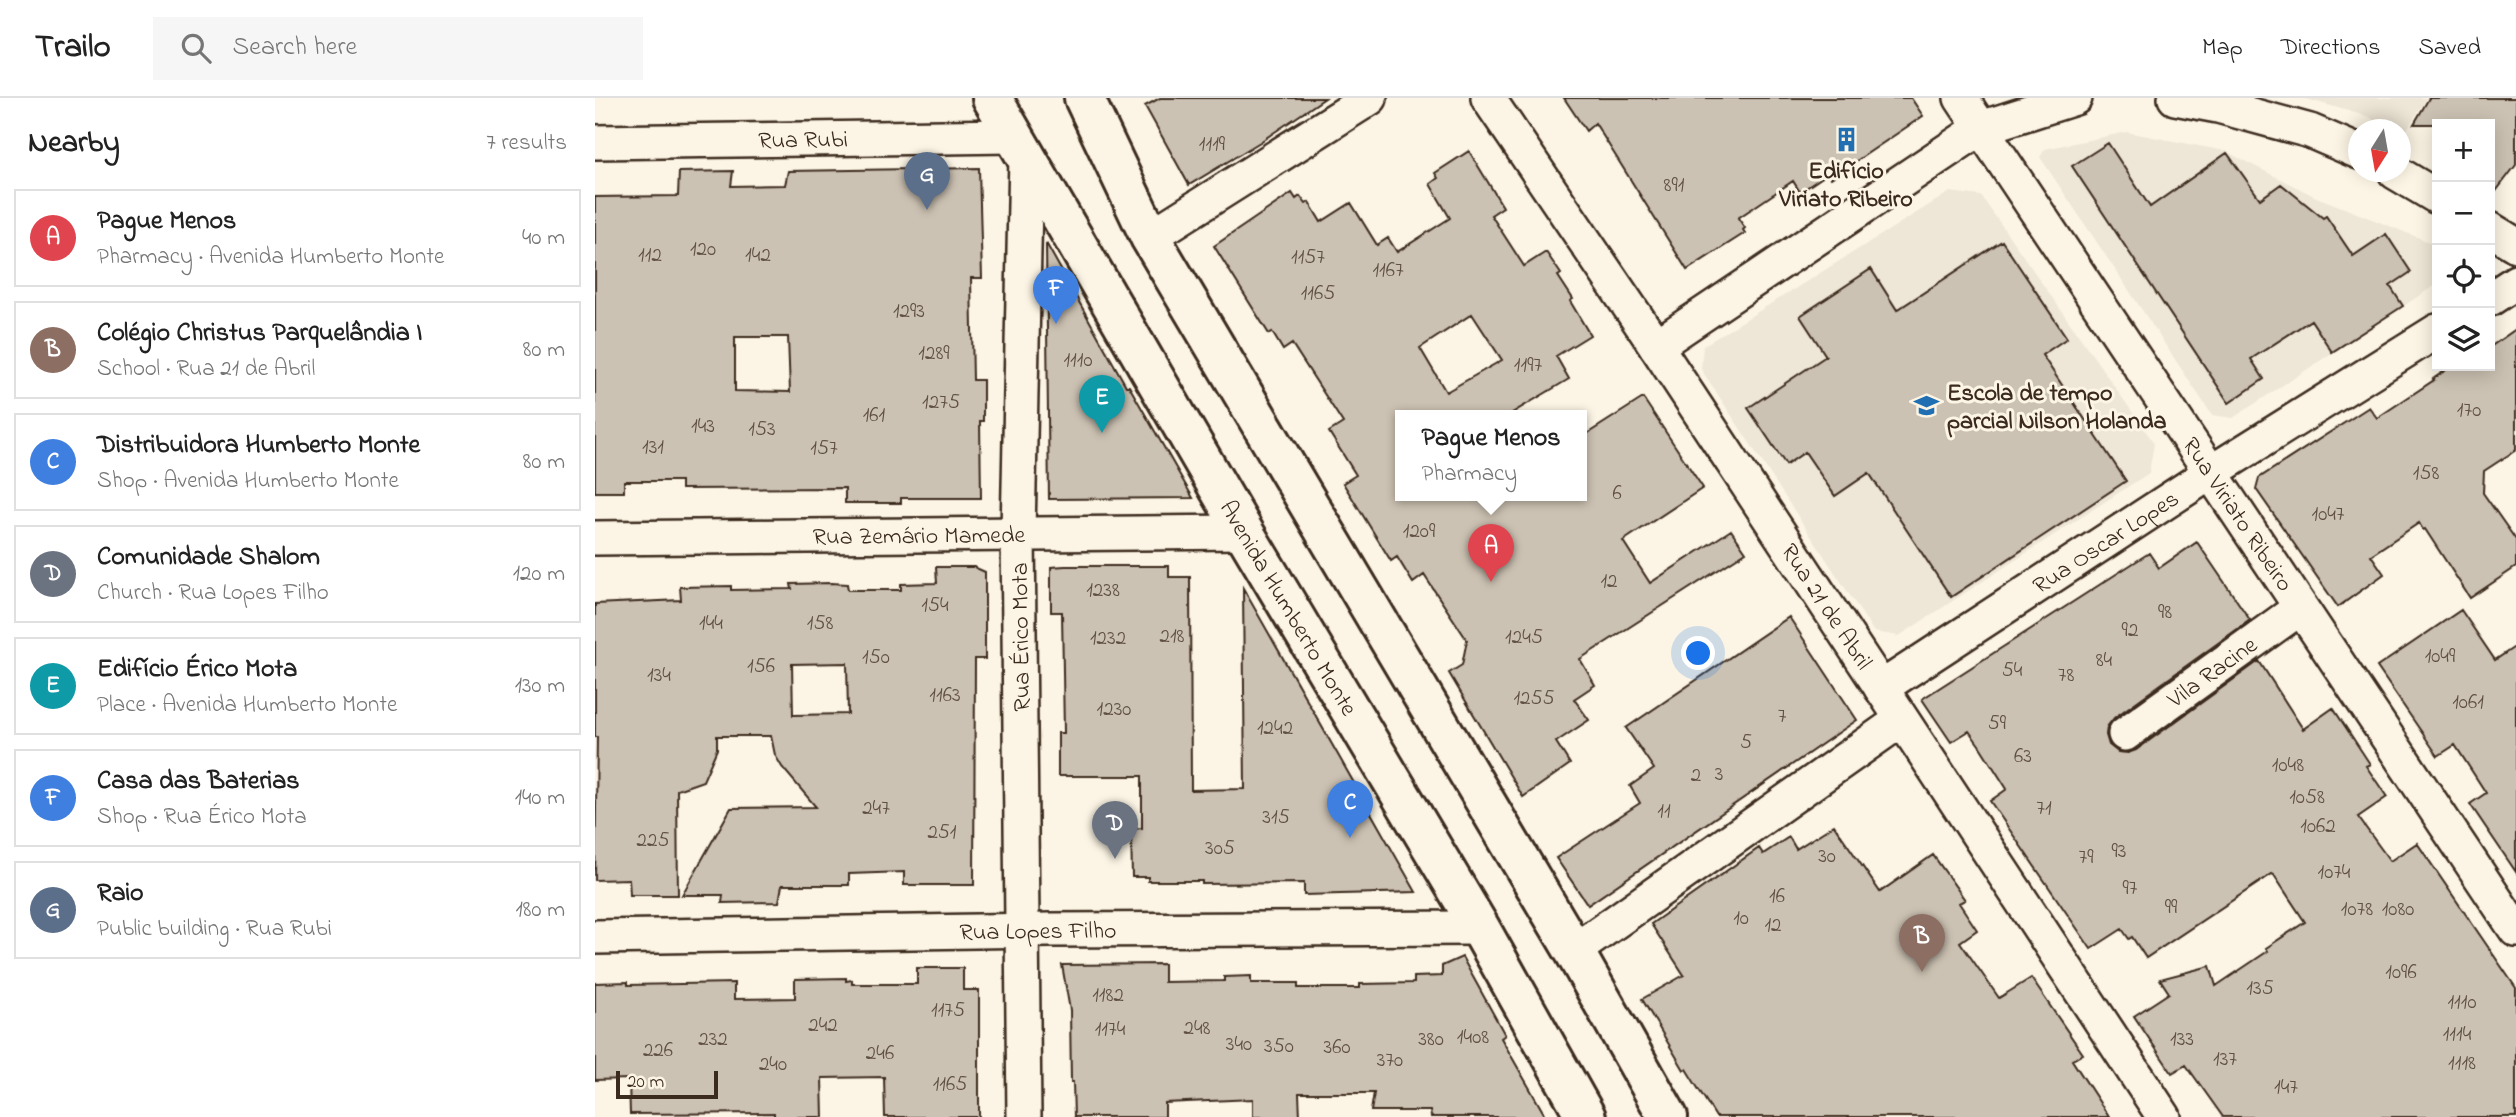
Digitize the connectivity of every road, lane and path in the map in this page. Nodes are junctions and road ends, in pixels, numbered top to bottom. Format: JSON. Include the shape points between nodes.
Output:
{"nodes":[{"id":1,"x":992,"y":98,"type":"edge"},
{"id":2,"x":1084,"y":98,"type":"edge"},
{"id":3,"x":1370,"y":98,"type":"edge"},
{"id":4,"x":1488,"y":98,"type":"edge"},
{"id":5,"x":1961,"y":98,"type":"edge"},
{"id":6,"x":2074,"y":98,"type":"edge"},
{"id":7,"x":2175,"y":98,"type":"edge"},
{"id":8,"x":1981,"y":128,"type":"junction"},
{"id":9,"x":595,"y":142,"type":"edge"},
{"id":10,"x":1019,"y":146,"type":"junction"},
{"id":11,"x":2348,"y":148,"type":"edge"},
{"id":12,"x":2411,"y":182,"type":"edge"},
{"id":13,"x":2432,"y":194,"type":"edge"},
{"id":14,"x":2495,"y":232,"type":"edge"},
{"id":15,"x":1150,"y":237,"type":"junction"},
{"id":16,"x":2516,"y":244,"type":"edge"},
{"id":17,"x":2516,"y":282,"type":"edge"},
{"id":18,"x":2495,"y":296,"type":"edge"},
{"id":19,"x":2432,"y":334,"type":"edge"},
{"id":20,"x":1656,"y":346,"type":"junction"},
{"id":21,"x":2210,"y":473,"type":"junction"},
{"id":22,"x":1244,"y":532,"type":"junction"},
{"id":23,"x":1018,"y":533,"type":"junction"},
{"id":24,"x":595,"y":538,"type":"edge"},
{"id":25,"x":2300,"y":608,"type":"junction"},
{"id":26,"x":1881,"y":688,"type":"junction"},
{"id":27,"x":1901,"y":720,"type":"junction"},
{"id":28,"x":2125,"y":734,"type":"dead end"},
{"id":29,"x":1480,"y":928,"type":"junction"},
{"id":30,"x":2516,"y":930,"type":"edge"},
{"id":31,"x":1023,"y":931,"type":"junction"},
{"id":32,"x":595,"y":937,"type":"edge"},
{"id":33,"x":1574,"y":951,"type":"junction"},
{"id":34,"x":1024,"y":1117,"type":"edge"},
{"id":35,"x":1586,"y":1117,"type":"edge"},
{"id":36,"x":1668,"y":1117,"type":"edge"},
{"id":37,"x":2164,"y":1117,"type":"edge"}],
"edges":[{"from":1,"to":10,"type":"main road","name":"Avenida Humberto Monte"},
{"from":2,"to":15,"type":"main road"},
{"from":3,"to":15,"type":"street"},
{"from":4,"to":20,"type":"street","name":"Rua 21 de Abril"},
{"from":5,"to":8,"type":"street","name":"Rua Viriato Ribeiro"},
{"from":6,"to":8,"type":"street"},
{"from":7,"to":11,"type":"street","via":[[2310,131]]},
{"from":8,"to":20,"type":"street"},
{"from":8,"to":21,"type":"street","name":"Rua Viriato Ribeiro"},
{"from":9,"to":10,"type":"street","name":"Rua Rubi"},
{"from":10,"to":22,"type":"main road","name":"Avenida Humberto Monte"},
{"from":10,"to":23,"type":"street","name":"Rua Érico Mota"},
{"from":12,"to":13,"type":"street"},
{"from":14,"to":16,"type":"street"},
{"from":15,"to":33,"type":"main road"},
{"from":17,"to":18,"type":"street"},
{"from":19,"to":21,"type":"street","name":"Rua Oscar Lopes"},
{"from":20,"to":26,"type":"street","name":"Rua 21 de Abril"},
{"from":21,"to":25,"type":"street","name":"Rua Viriato Ribeiro"},
{"from":21,"to":26,"type":"street","name":"Rua Oscar Lopes"},
{"from":22,"to":23,"type":"street","name":"Rua Zemário Mamede"},
{"from":22,"to":29,"type":"main road","name":"Avenida Humberto Monte"},
{"from":23,"to":24,"type":"street","name":"Rua Zemário Mamede"},
{"from":23,"to":31,"type":"street","name":"Rua Érico Mota"},
{"from":25,"to":28,"type":"street","name":"Vila Racine"},
{"from":25,"to":30,"type":"street","name":"Rua Viriato Ribeiro"},
{"from":26,"to":27,"type":"street","name":"Rua 21 de Abril"},
{"from":27,"to":33,"type":"street"},
{"from":27,"to":37,"type":"street","name":"Rua 21 de Abril"},
{"from":29,"to":31,"type":"street","name":"Rua Lopes Filho"},
{"from":29,"to":35,"type":"main road","name":"Avenida Humberto Monte"},
{"from":31,"to":32,"type":"street","name":"Rua Lopes Filho"},
{"from":31,"to":34,"type":"street","name":"Rua Érico Mota"},
{"from":33,"to":36,"type":"main road"}]}
